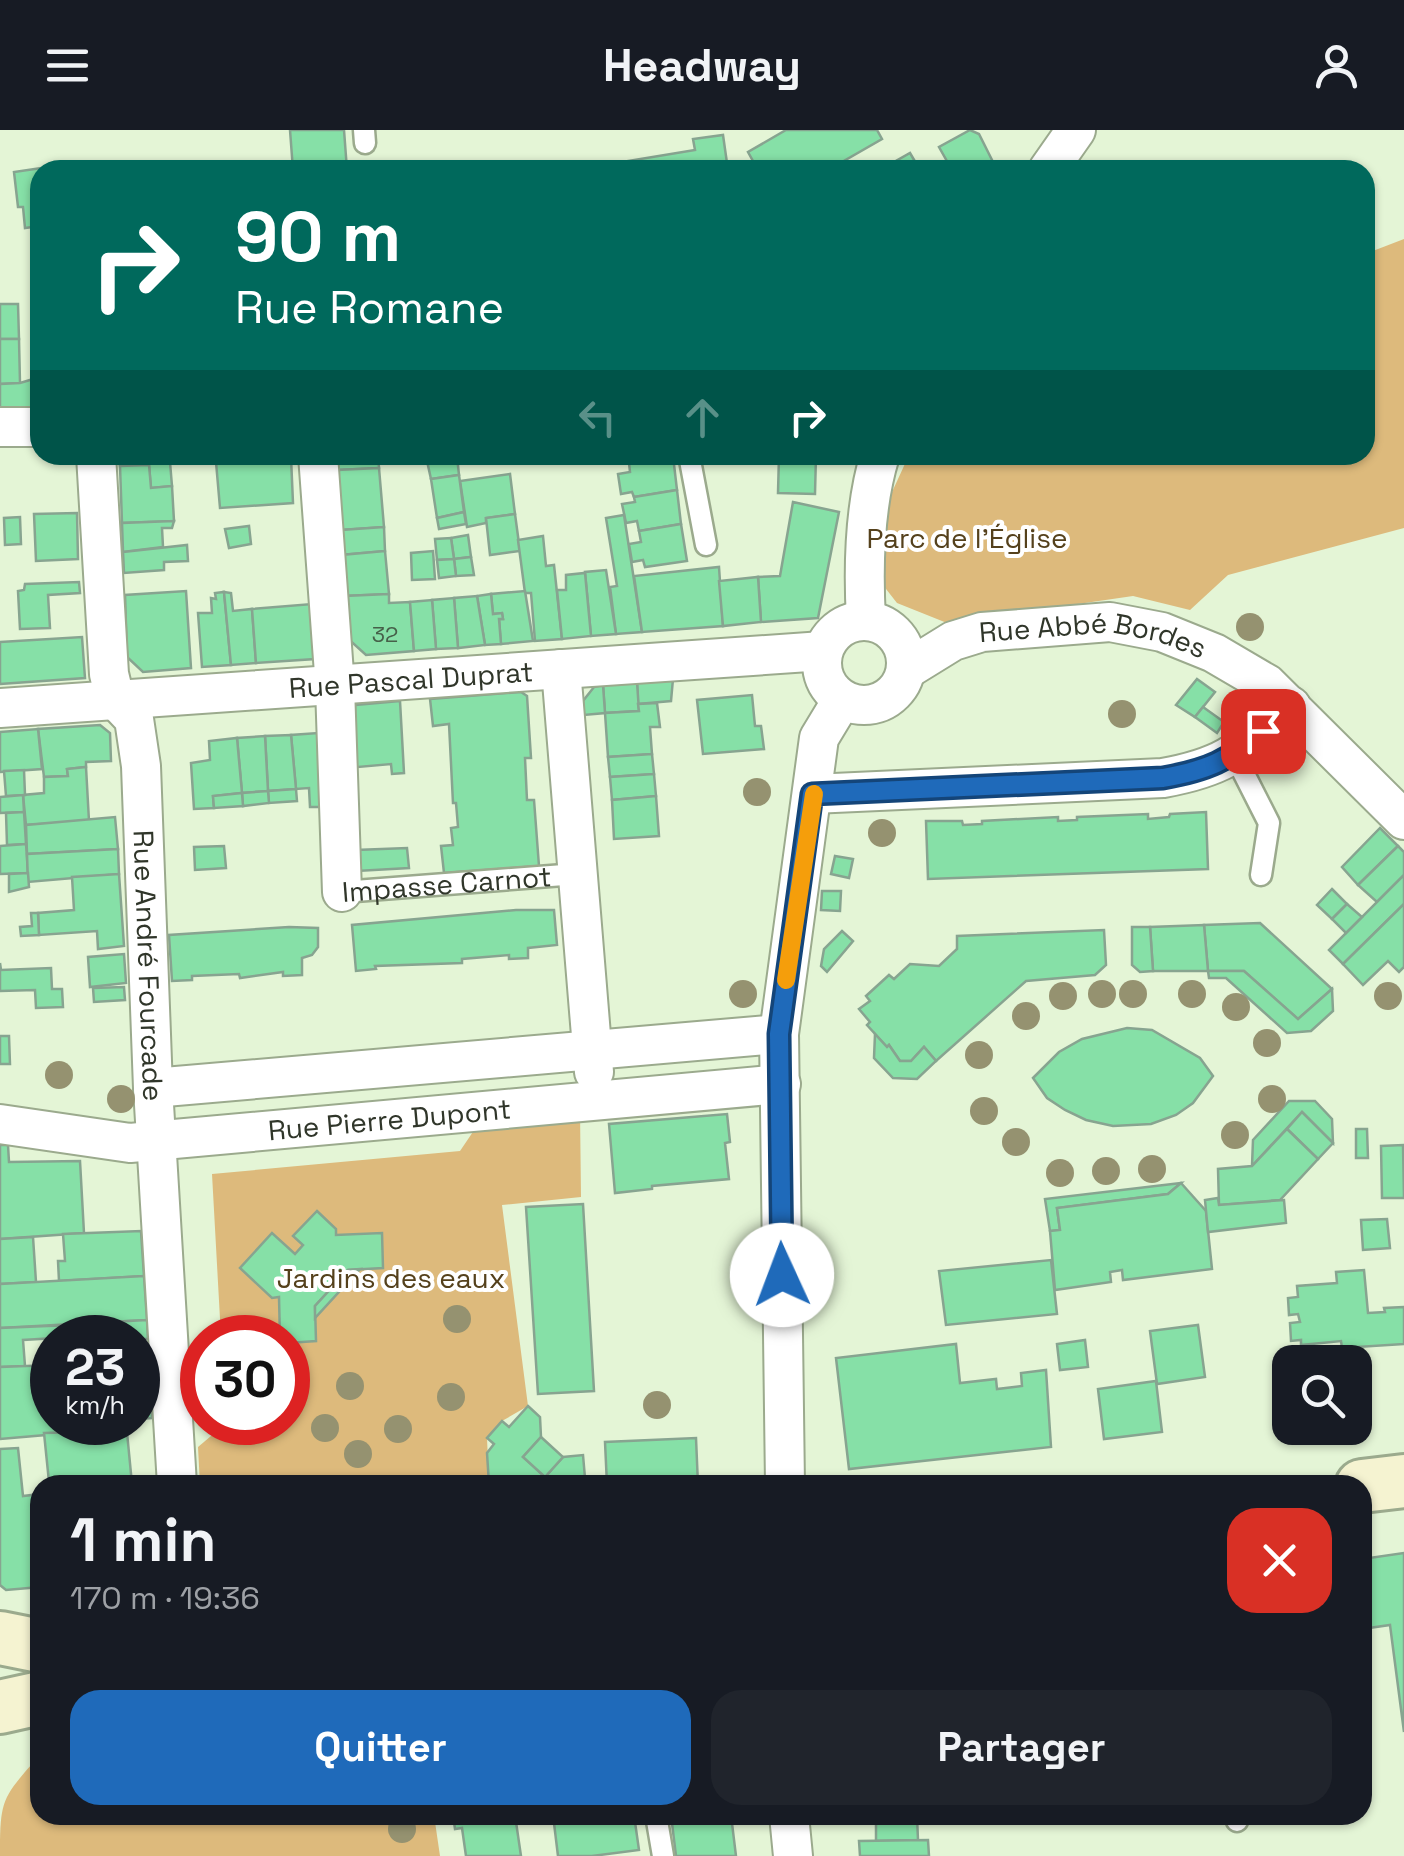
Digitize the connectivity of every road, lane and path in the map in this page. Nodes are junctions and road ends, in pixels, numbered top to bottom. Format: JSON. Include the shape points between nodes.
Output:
{"nodes":[{"id":1,"x":1076,"y":130,"type":"edge"},
{"id":2,"x":1055,"y":160,"type":"edge"},
{"id":3,"x":30,"y":427,"type":"edge"},
{"id":4,"x":0,"y":428,"type":"edge"},
{"id":5,"x":97,"y":465,"type":"edge"},
{"id":6,"x":319,"y":465,"type":"edge"},
{"id":7,"x":691,"y":465,"type":"edge"},
{"id":8,"x":877,"y":465,"type":"edge"},
{"id":9,"x":706,"y":546,"type":"dead end"},
{"id":10,"x":866,"y":620,"type":"junction"},
{"id":11,"x":823,"y":651,"type":"junction"},
{"id":12,"x":561,"y":669,"type":"junction"},
{"id":13,"x":906,"y":670,"type":"junction"},
{"id":14,"x":335,"y":686,"type":"junction"},
{"id":15,"x":114,"y":699,"type":"junction"},
{"id":16,"x":842,"y":700,"type":"junction"},
{"id":17,"x":1292,"y":706,"type":"junction"},
{"id":18,"x":0,"y":708,"type":"edge"},
{"id":19,"x":1235,"y":756,"type":"junction"},
{"id":20,"x":812,"y":794,"type":"junction"},
{"id":21,"x":1404,"y":820,"type":"edge"},
{"id":22,"x":578,"y":874,"type":"junction"},
{"id":23,"x":1260,"y":875,"type":"dead end"},
{"id":24,"x":342,"y":892,"type":"joint"},
{"id":25,"x":779,"y":1034,"type":"junction"},
{"id":26,"x":591,"y":1049,"type":"junction"},
{"id":27,"x":781,"y":1084,"type":"junction"},
{"id":28,"x":153,"y":1088,"type":"junction"},
{"id":29,"x":596,"y":1100,"type":"junction"},
{"id":30,"x":0,"y":1124,"type":"edge"},
{"id":31,"x":157,"y":1138,"type":"junction"},
{"id":32,"x":175,"y":1475,"type":"edge"},
{"id":33,"x":785,"y":1475,"type":"edge"},
{"id":34,"x":1404,"y":1480,"type":"edge"},
{"id":35,"x":1372,"y":1485,"type":"edge"},
{"id":36,"x":1404,"y":1516,"type":"edge"},
{"id":37,"x":1372,"y":1520,"type":"edge"},
{"id":38,"x":0,"y":1638,"type":"edge"},
{"id":39,"x":30,"y":1644,"type":"edge"},
{"id":40,"x":30,"y":1700,"type":"edge"},
{"id":41,"x":0,"y":1707,"type":"edge"},
{"id":42,"x":657,"y":1825,"type":"edge"},
{"id":43,"x":791,"y":1825,"type":"edge"},
{"id":44,"x":662,"y":1856,"type":"edge"},
{"id":45,"x":793,"y":1856,"type":"edge"}],
"edges":[{"from":1,"to":2,"type":"street"},
{"from":3,"to":4,"type":"street"},
{"from":5,"to":15,"type":"street","name":"Rue André Fourcade"},
{"from":6,"to":14,"type":"street","name":"Impasse Carnot"},
{"from":7,"to":9,"type":"lane"},
{"from":8,"to":10,"type":"street"},
{"from":10,"to":11,"type":"street","via":[[835,632]]},
{"from":10,"to":13,"type":"street","via":[[898,638]]},
{"from":11,"to":12,"type":"street","name":"Rue Pascal Duprat"},
{"from":11,"to":16,"type":"street","via":[[823,678]]},
{"from":12,"to":14,"type":"street","name":"Rue Pascal Duprat"},
{"from":12,"to":22,"type":"street"},
{"from":13,"to":16,"type":"street","via":[[885,700]]},
{"from":13,"to":17,"type":"street","name":"Rue Abbé Bordes","via":[[967,635],[1110,622],[1162,632],[1214,653]]},
{"from":14,"to":15,"type":"street","name":"Rue Pascal Duprat"},
{"from":14,"to":24,"type":"street","name":"Impasse Carnot"},
{"from":15,"to":18,"type":"street","name":"Rue Pascal Duprat"},
{"from":15,"to":28,"type":"street","name":"Rue André Fourcade","via":[[134,719],[141,766]]},
{"from":16,"to":20,"type":"street","via":[[819,738]]},
{"from":17,"to":19,"type":"street"},
{"from":17,"to":21,"type":"street","name":"Rue Abbé Bordes"},
{"from":19,"to":20,"type":"street","via":[[1163,778]]},
{"from":19,"to":23,"type":"lane","via":[[1269,822]]},
{"from":20,"to":25,"type":"street"},
{"from":22,"to":24,"type":"lane","name":"Impasse Carnot"},
{"from":22,"to":26,"type":"street"},
{"from":25,"to":26,"type":"street","name":"Rue Pierre Dupont"},
{"from":25,"to":27,"type":"street"},
{"from":26,"to":28,"type":"street","name":"Rue Pierre Dupont"},
{"from":26,"to":29,"type":"street"},
{"from":27,"to":29,"type":"street","name":"Rue Pierre Dupont"},
{"from":27,"to":33,"type":"street"},
{"from":28,"to":31,"type":"street","name":"Rue André Fourcade"},
{"from":29,"to":31,"type":"street","name":"Rue Pierre Dupont"},
{"from":30,"to":31,"type":"street","name":"Rue Pierre Dupont","via":[[130,1143]]},
{"from":31,"to":32,"type":"street","name":"Rue André Fourcade"},
{"from":34,"to":35,"type":"main road"},
{"from":36,"to":37,"type":"main road"},
{"from":38,"to":39,"type":"main road"},
{"from":40,"to":41,"type":"main road"},
{"from":42,"to":44,"type":"lane"},
{"from":43,"to":45,"type":"street"}]}
